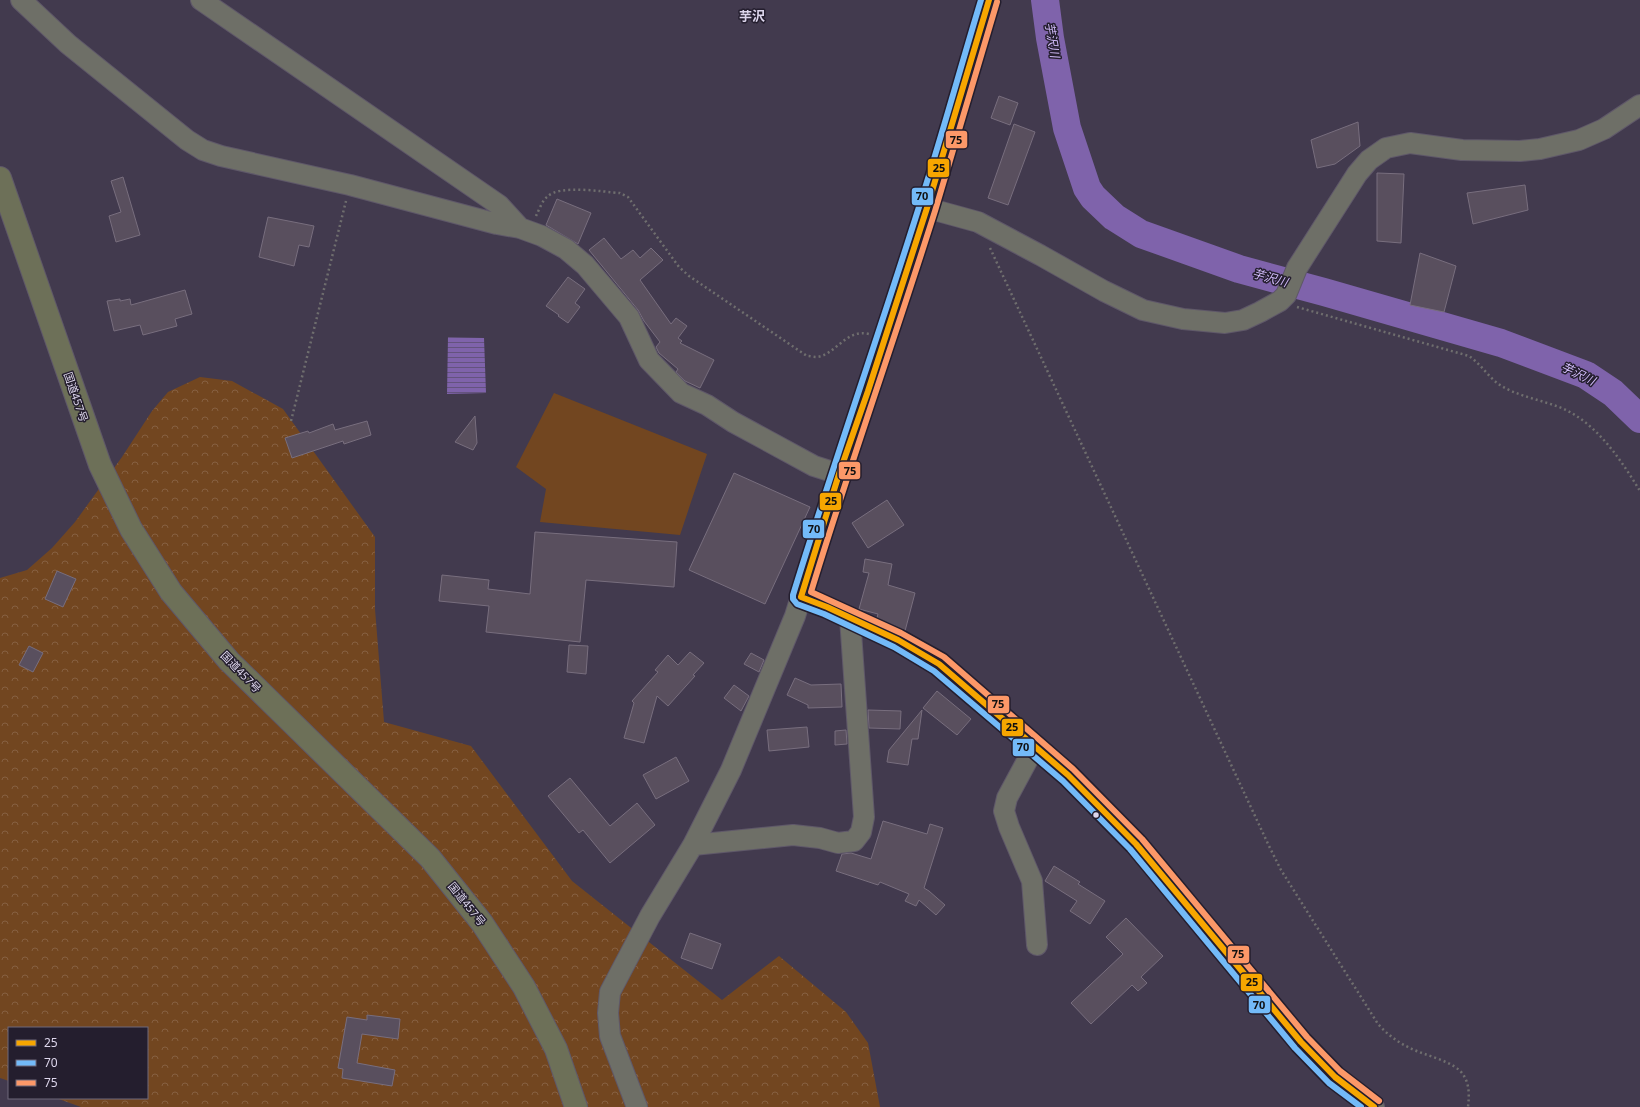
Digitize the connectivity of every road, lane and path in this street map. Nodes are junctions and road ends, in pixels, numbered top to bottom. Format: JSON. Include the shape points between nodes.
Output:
{"nodes":[{"id":1,"x":21,"y":0,"type":"edge"},
{"id":2,"x":200,"y":0,"type":"edge"},
{"id":3,"x":989,"y":0,"type":"edge"},
{"id":4,"x":1640,"y":105,"type":"edge"},
{"id":5,"x":0,"y":178,"type":"edge"},
{"id":6,"x":350,"y":185,"type":"junction"},
{"id":7,"x":927,"y":208,"type":"junction"},
{"id":8,"x":978,"y":222,"type":"junction"},
{"id":9,"x":520,"y":228,"type":"junction"},
{"id":10,"x":1283,"y":298,"type":"junction"},
{"id":11,"x":884,"y":340,"type":"junction"},
{"id":12,"x":291,"y":421,"type":"dead end"},
{"id":13,"x":839,"y":474,"type":"junction"},
{"id":14,"x":1640,"y":491,"type":"edge"},
{"id":15,"x":801,"y":597,"type":"junction"},
{"id":16,"x":850,"y":618,"type":"junction"},
{"id":17,"x":1035,"y":746,"type":"junction"},
{"id":18,"x":693,"y":845,"type":"junction"},
{"id":19,"x":1037,"y":945,"type":"dead end"},
{"id":20,"x":576,"y":1107,"type":"edge"},
{"id":21,"x":637,"y":1107,"type":"edge"},
{"id":22,"x":1374,"y":1107,"type":"edge"},
{"id":23,"x":1468,"y":1107,"type":"edge"}],
"edges":[{"from":1,"to":6,"type":"street","via":[[68,44],[187,140],[203,150]]},
{"from":2,"to":9,"type":"street","via":[[500,204]]},
{"from":3,"to":7,"type":"street"},
{"from":4,"to":10,"type":"street","via":[[1604,129],[1540,149],[1462,150],[1410,143],[1386,148],[1369,160],[1356,174],[1297,268]]},
{"from":5,"to":20,"type":"highway","name":"国道457号","via":[[100,465],[131,529],[171,592],[229,661],[430,858],[482,922],[524,987],[556,1049]]},
{"from":6,"to":9,"type":"street"},
{"from":6,"to":12,"type":"path"},
{"from":7,"to":8,"type":"street"},
{"from":7,"to":11,"type":"street"},
{"from":8,"to":10,"type":"street","via":[[1110,295],[1143,310],[1183,319],[1225,323],[1243,320]]},
{"from":8,"to":23,"type":"path","via":[[1281,870],[1378,1024],[1395,1040],[1447,1063],[1464,1076],[1469,1094]]},
{"from":9,"to":11,"type":"path","via":[[533,221],[547,196],[557,191],[620,193],[628,197],[679,267],[689,276],[807,356],[817,357],[825,354],[851,335],[867,333]]},
{"from":9,"to":13,"type":"street","via":[[566,249],[585,265],[629,317],[649,360],[681,393],[814,466]]},
{"from":10,"to":14,"type":"path","via":[[1469,356],[1499,384],[1564,409],[1588,424]]},
{"from":11,"to":13,"type":"street"},
{"from":13,"to":15,"type":"street"},
{"from":15,"to":16,"type":"street","via":[[828,606]]},
{"from":15,"to":18,"type":"street","via":[[732,770]]},
{"from":16,"to":17,"type":"street","via":[[898,640],[939,664]]},
{"from":16,"to":18,"type":"street","via":[[864,817],[862,832],[854,840],[838,843],[793,835]]},
{"from":17,"to":19,"type":"street","via":[[1007,798],[1004,811],[1032,881]]},
{"from":17,"to":22,"type":"street","via":[[1068,775],[1136,844],[1300,1042],[1335,1077]]},
{"from":18,"to":21,"type":"street","via":[[650,916],[610,992],[610,1036]]}]}
